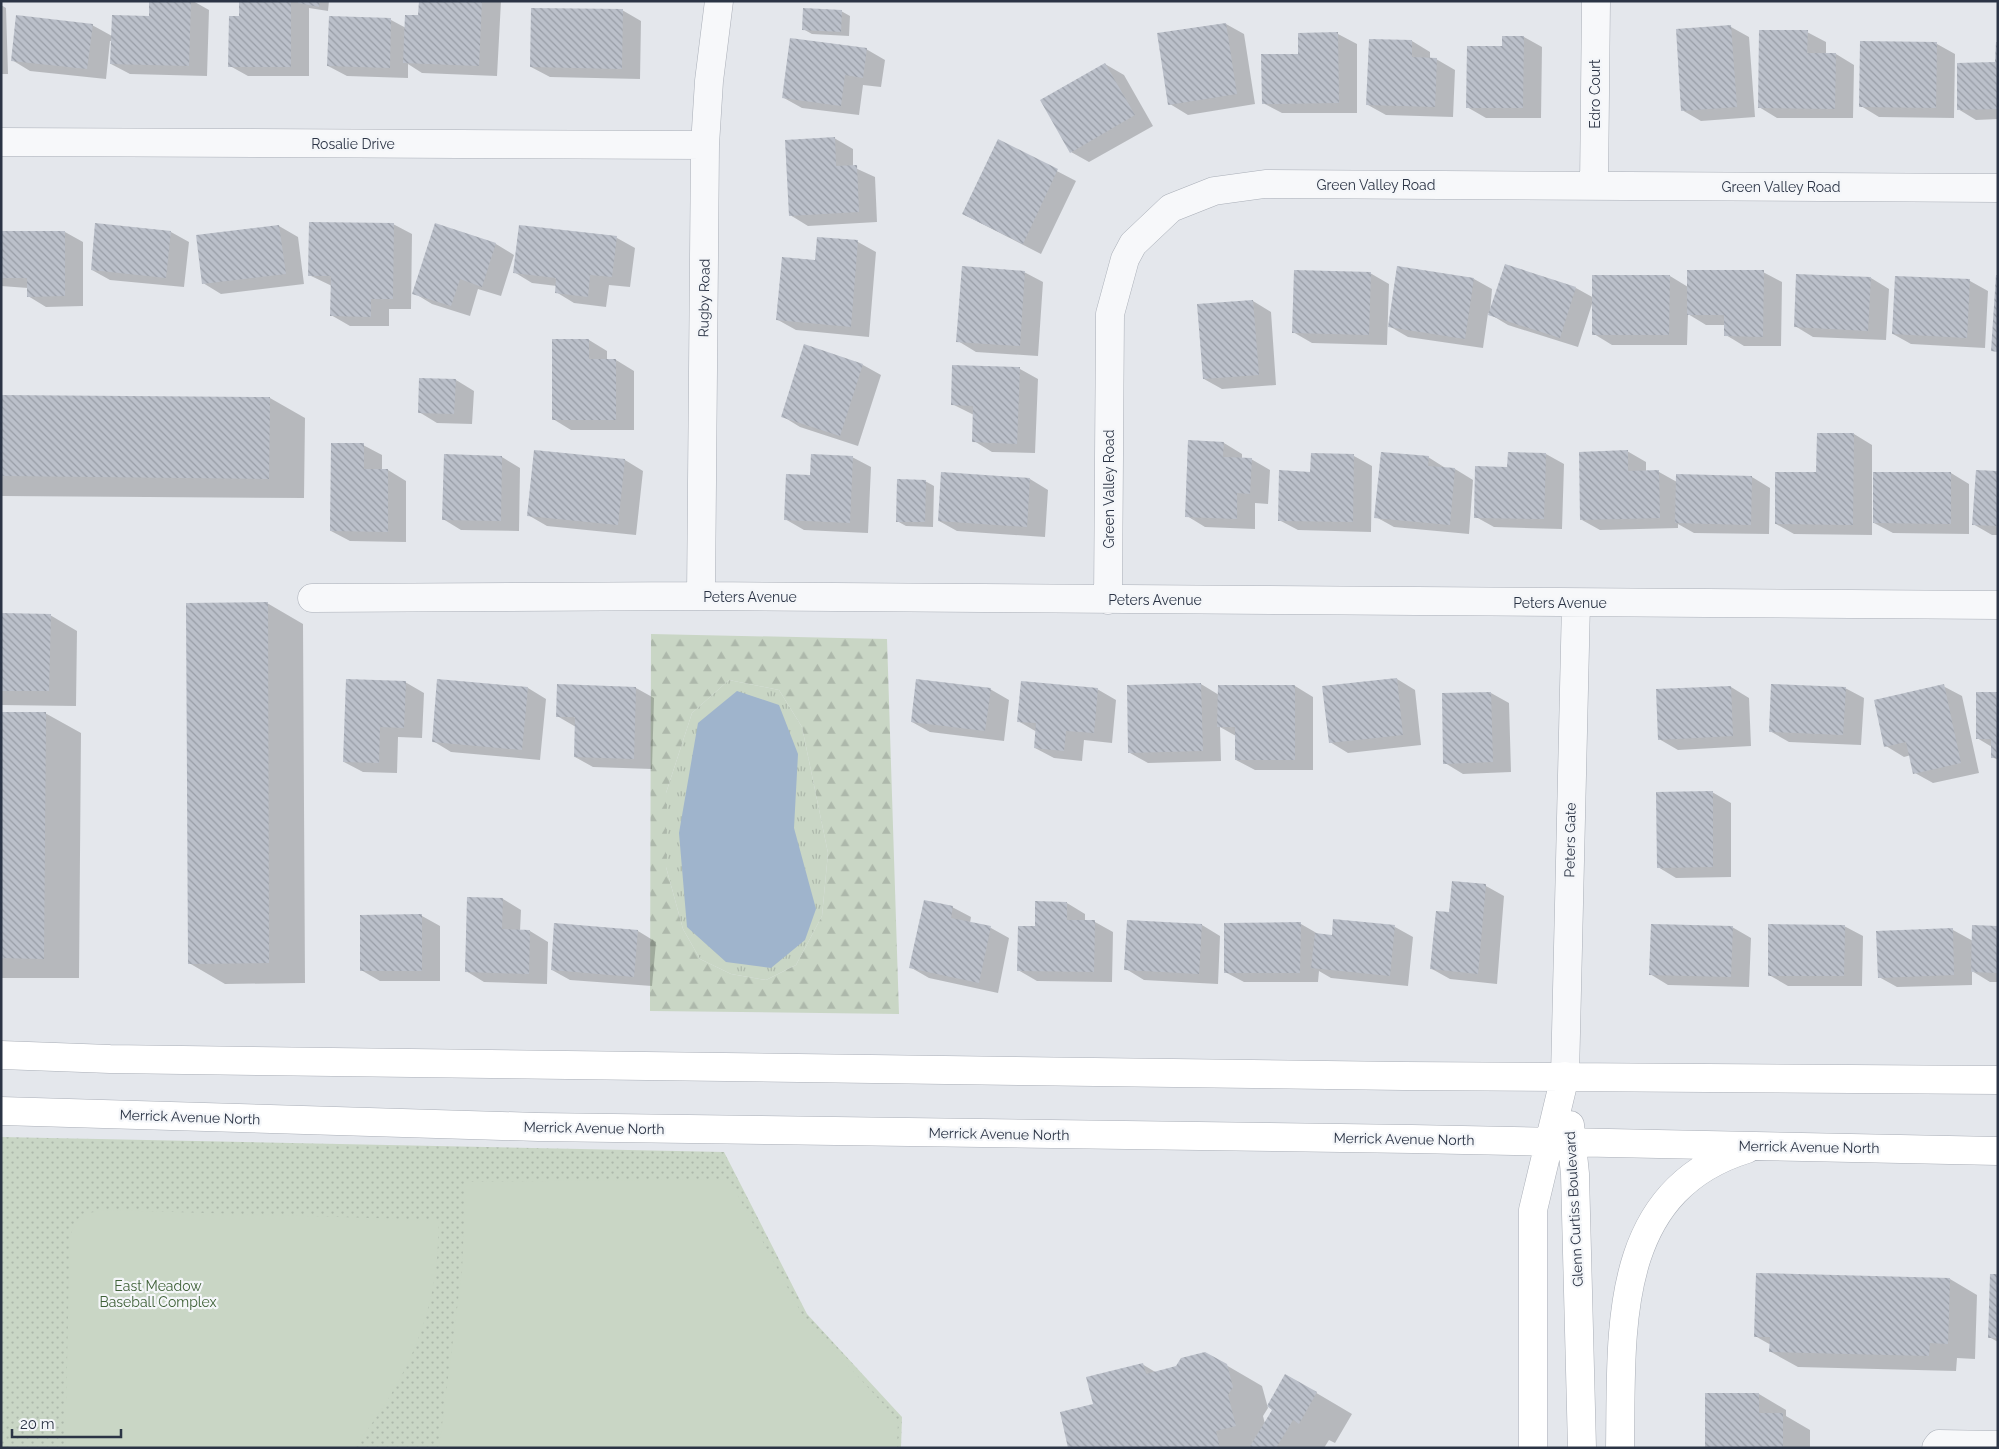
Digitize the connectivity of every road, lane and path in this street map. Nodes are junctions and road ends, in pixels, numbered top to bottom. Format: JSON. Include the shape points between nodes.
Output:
{"nodes":[{"id":1,"x":718,"y":1,"type":"edge"},
{"id":2,"x":1596,"y":1,"type":"edge"},
{"id":3,"x":1,"y":142,"type":"edge"},
{"id":4,"x":705,"y":146,"type":"junction"},
{"id":5,"x":1594,"y":186,"type":"junction"},
{"id":6,"x":1998,"y":188,"type":"edge"},
{"id":7,"x":701,"y":596,"type":"junction"},
{"id":8,"x":312,"y":598,"type":"dead end"},
{"id":9,"x":1108,"y":600,"type":"junction"},
{"id":10,"x":1576,"y":603,"type":"junction"},
{"id":11,"x":1998,"y":605,"type":"edge"},
{"id":12,"x":1,"y":1055,"type":"edge"},
{"id":13,"x":1565,"y":1076,"type":"junction"},
{"id":14,"x":1998,"y":1080,"type":"edge"},
{"id":15,"x":1,"y":1111,"type":"edge"},
{"id":16,"x":1560,"y":1142,"type":"junction"},
{"id":17,"x":1758,"y":1146,"type":"junction"},
{"id":18,"x":1998,"y":1150,"type":"edge"},
{"id":19,"x":1998,"y":1445,"type":"edge"},
{"id":20,"x":1533,"y":1448,"type":"edge"},
{"id":21,"x":1582,"y":1448,"type":"edge"},
{"id":22,"x":1620,"y":1448,"type":"edge"},
{"id":23,"x":1936,"y":1448,"type":"edge"}],
"edges":[{"from":1,"to":4,"type":"street","name":"Rugby Road"},
{"from":2,"to":5,"type":"street","name":"Edro Court"},
{"from":3,"to":4,"type":"street","name":"Rosalie Drive"},
{"from":4,"to":7,"type":"street","name":"Rugby Road"},
{"from":5,"to":6,"type":"street","name":"Green Valley Road"},
{"from":5,"to":9,"type":"street","name":"Green Valley Road","via":[[1265,184],[1214,191],[1171,208],[1133,244],[1125,259],[1110,314]]},
{"from":7,"to":8,"type":"street","name":"Peters Avenue"},
{"from":7,"to":9,"type":"street","name":"Peters Avenue"},
{"from":9,"to":10,"type":"street","name":"Peters Avenue"},
{"from":10,"to":11,"type":"street","name":"Peters Avenue"},
{"from":10,"to":13,"type":"street","name":"Peters Gate"},
{"from":12,"to":13,"type":"main road","via":[[110,1059]]},
{"from":13,"to":14,"type":"main road"},
{"from":13,"to":16,"type":"main road","name":"Glenn Curtiss Boulevard"},
{"from":15,"to":16,"type":"main road","name":"Merrick Avenue North","via":[[548,1127]]},
{"from":16,"to":17,"type":"main road","name":"Merrick Avenue North"},
{"from":16,"to":20,"type":"main road","name":"Glenn Curtiss Boulevard","via":[[1533,1210]]},
{"from":16,"to":21,"type":"main road","name":"Glenn Curtiss Boulevard","via":[[1575,1174]]},
{"from":17,"to":18,"type":"main road","name":"Merrick Avenue North"},
{"from":17,"to":22,"type":"main road","via":[[1726,1156],[1695,1174],[1658,1209],[1637,1252],[1626,1301]]},
{"from":19,"to":23,"type":"street","via":[[1939,1444]]}]}
